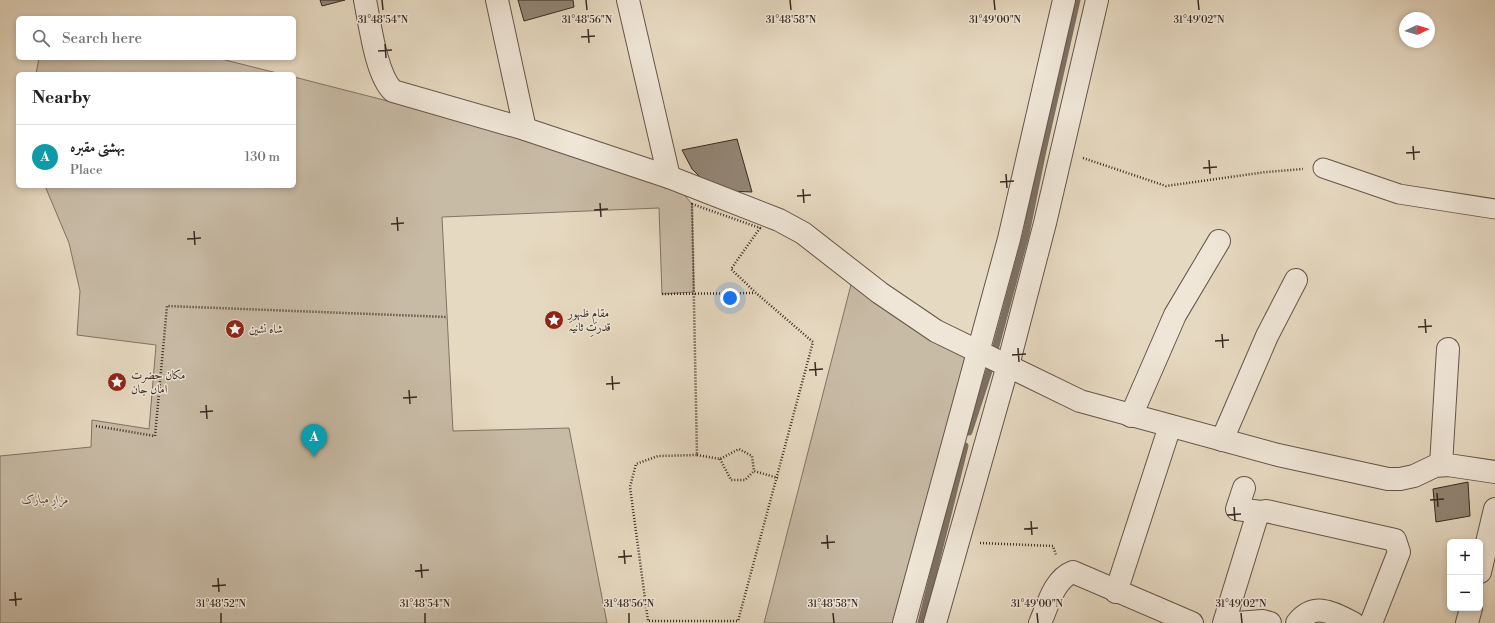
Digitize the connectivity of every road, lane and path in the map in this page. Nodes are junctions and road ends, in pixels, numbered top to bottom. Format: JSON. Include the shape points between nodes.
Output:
{"nodes":[{"id":1,"x":365,"y":0,"type":"edge"},
{"id":2,"x":497,"y":0,"type":"edge"},
{"id":3,"x":628,"y":0,"type":"edge"},
{"id":4,"x":1064,"y":0,"type":"edge"},
{"id":5,"x":1097,"y":0,"type":"edge"},
{"id":6,"x":525,"y":129,"type":"junction"},
{"id":7,"x":1062,"y":150,"type":"junction"},
{"id":8,"x":1324,"y":168,"type":"joint"},
{"id":9,"x":669,"y":177,"type":"junction"},
{"id":10,"x":1495,"y":209,"type":"edge"},
{"id":11,"x":1219,"y":241,"type":"dead end"},
{"id":12,"x":1296,"y":280,"type":"dead end"},
{"id":13,"x":694,"y":292,"type":"junction"},
{"id":14,"x":756,"y":293,"type":"junction"},
{"id":15,"x":662,"y":294,"type":"dead end"},
{"id":16,"x":447,"y":317,"type":"dead end"},
{"id":17,"x":1448,"y":349,"type":"dead end"},
{"id":18,"x":977,"y":353,"type":"junction"},
{"id":19,"x":1008,"y":365,"type":"junction"},
{"id":20,"x":1131,"y":416,"type":"junction"},
{"id":21,"x":96,"y":426,"type":"dead end"},
{"id":22,"x":1170,"y":426,"type":"junction"},
{"id":23,"x":1222,"y":440,"type":"junction"},
{"id":24,"x":697,"y":455,"type":"junction"},
{"id":25,"x":720,"y":459,"type":"junction"},
{"id":26,"x":1440,"y":465,"type":"junction"},
{"id":27,"x":754,"y":471,"type":"junction"},
{"id":28,"x":1495,"y":472,"type":"edge"},
{"id":29,"x":778,"y":478,"type":"junction"},
{"id":30,"x":1244,"y":488,"type":"dead end"},
{"id":31,"x":1495,"y":509,"type":"edge"},
{"id":32,"x":1261,"y":512,"type":"junction"},
{"id":33,"x":958,"y":542,"type":"junction"},
{"id":34,"x":1483,"y":559,"type":"edge"},
{"id":35,"x":1065,"y":575,"type":"junction"},
{"id":36,"x":1116,"y":592,"type":"junction"},
{"id":37,"x":1470,"y":611,"type":"edge"},
{"id":38,"x":904,"y":623,"type":"edge"},
{"id":39,"x":935,"y":623,"type":"edge"},
{"id":40,"x":1040,"y":623,"type":"edge"},
{"id":41,"x":1192,"y":623,"type":"edge"},
{"id":42,"x":1224,"y":623,"type":"edge"},
{"id":43,"x":1236,"y":623,"type":"edge"},
{"id":44,"x":1270,"y":623,"type":"edge"},
{"id":45,"x":1297,"y":623,"type":"edge"},
{"id":46,"x":1354,"y":623,"type":"edge"},
{"id":47,"x":1371,"y":623,"type":"edge"},
{"id":48,"x":1467,"y":623,"type":"edge"}],
"edges":[{"from":1,"to":6,"type":"street","via":[[380,69],[387,85],[393,91]]},
{"from":2,"to":6,"type":"street"},
{"from":3,"to":9,"type":"street"},
{"from":4,"to":18,"type":"street","via":[[1010,239]]},
{"from":5,"to":7,"type":"street"},
{"from":6,"to":9,"type":"street"},
{"from":7,"to":8,"type":"path","via":[[1166,186],[1266,172]]},
{"from":7,"to":19,"type":"street","via":[[1046,223]]},
{"from":8,"to":10,"type":"street","via":[[1400,194]]},
{"from":9,"to":18,"type":"street","via":[[791,225],[905,311],[950,340]]},
{"from":11,"to":20,"type":"street","via":[[1175,315]]},
{"from":12,"to":23,"type":"street","via":[[1266,336]]},
{"from":13,"to":14,"type":"path"},
{"from":13,"to":14,"type":"path","via":[[692,204],[760,228],[731,269]]},
{"from":13,"to":15,"type":"path"},
{"from":13,"to":24,"type":"path"},
{"from":14,"to":29,"type":"path","via":[[813,342]]},
{"from":16,"to":21,"type":"path","via":[[167,306],[155,436]]},
{"from":17,"to":26,"type":"street"},
{"from":18,"to":19,"type":"street"},
{"from":18,"to":38,"type":"street"},
{"from":19,"to":20,"type":"street","via":[[1080,401]]},
{"from":19,"to":33,"type":"street"},
{"from":20,"to":22,"type":"street"},
{"from":22,"to":23,"type":"street"},
{"from":22,"to":36,"type":"street"},
{"from":23,"to":26,"type":"street","via":[[1318,465],[1388,479],[1414,476]]},
{"from":24,"to":25,"type":"path"},
{"from":24,"to":29,"type":"path","via":[[658,456],[636,464],[630,487],[648,621],[738,620]]},
{"from":25,"to":27,"type":"path","via":[[731,480],[745,480]]},
{"from":25,"to":27,"type":"path","via":[[740,450],[752,456]]},
{"from":26,"to":28,"type":"street","via":[[1448,464]]},
{"from":27,"to":29,"type":"path"},
{"from":30,"to":32,"type":"street","via":[[1237,508]]},
{"from":31,"to":34,"type":"street"},
{"from":32,"to":42,"type":"street","via":[[1257,516]]},
{"from":32,"to":47,"type":"street","via":[[1270,511],[1395,540],[1399,552]]},
{"from":33,"to":35,"type":"path","via":[[1053,546]]},
{"from":33,"to":39,"type":"street"},
{"from":35,"to":36,"type":"street","via":[[1073,572]]},
{"from":35,"to":40,"type":"street","via":[[1058,584]]},
{"from":36,"to":41,"type":"street"},
{"from":37,"to":48,"type":"street"},
{"from":43,"to":44,"type":"street"},
{"from":45,"to":46,"type":"street","via":[[1303,616],[1320,610]]}]}
